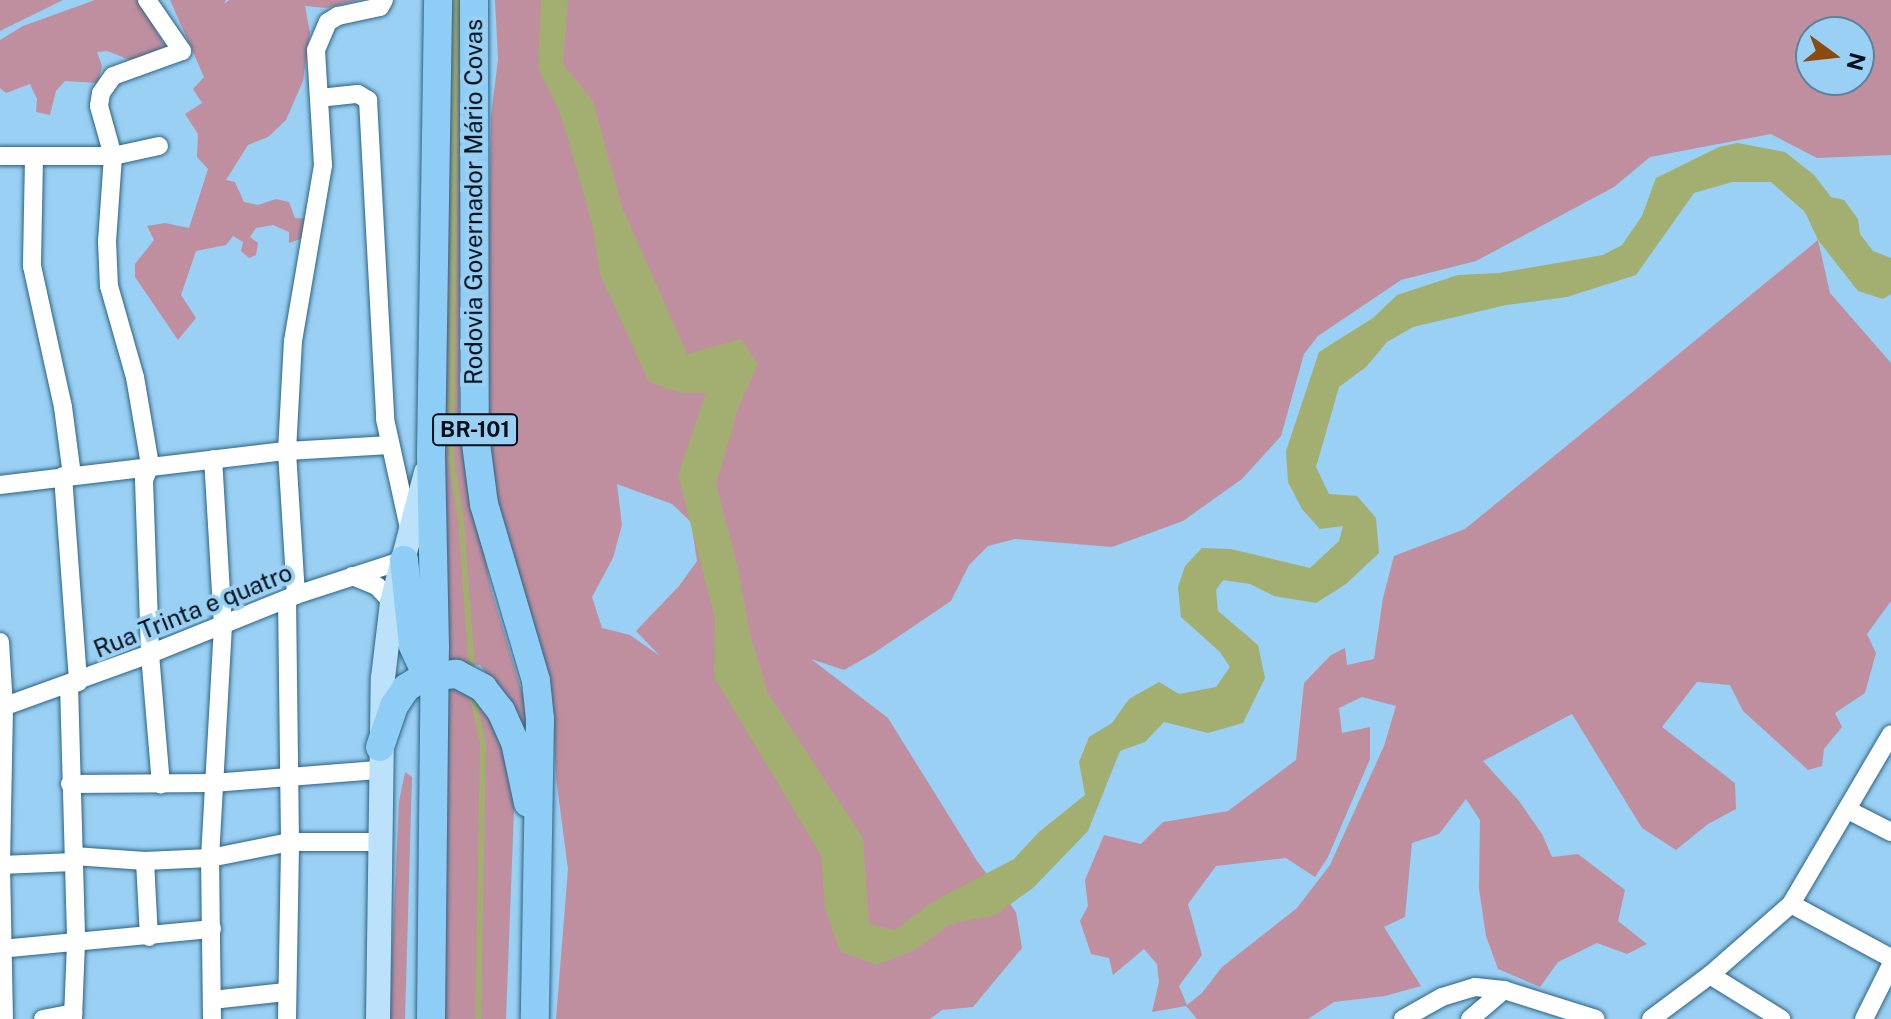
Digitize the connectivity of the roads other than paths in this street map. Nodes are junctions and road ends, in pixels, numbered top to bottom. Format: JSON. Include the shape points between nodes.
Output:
{"nodes":[{"id":1,"x":147,"y":0,"type":"edge"},
{"id":2,"x":384,"y":0,"type":"edge"},
{"id":3,"x":438,"y":0,"type":"edge"},
{"id":4,"x":474,"y":0,"type":"edge"},
{"id":5,"x":319,"y":98,"type":"junction"},
{"id":6,"x":159,"y":146,"type":"dead end"},
{"id":7,"x":0,"y":156,"type":"edge"},
{"id":8,"x":113,"y":156,"type":"junction"},
{"id":9,"x":34,"y":158,"type":"junction"},
{"id":10,"x":390,"y":445,"type":"junction"},
{"id":11,"x":287,"y":451,"type":"junction"},
{"id":12,"x":431,"y":454,"type":"junction"},
{"id":13,"x":213,"y":459,"type":"junction"},
{"id":14,"x":150,"y":465,"type":"junction"},
{"id":15,"x":68,"y":475,"type":"junction"},
{"id":16,"x":1,"y":482,"type":"edge"},
{"id":17,"x":410,"y":530,"type":"junction"},
{"id":18,"x":404,"y":560,"type":"junction"},
{"id":19,"x":352,"y":576,"type":"junction"},
{"id":20,"x":292,"y":597,"type":"junction"},
{"id":21,"x":392,"y":602,"type":"junction"},
{"id":22,"x":223,"y":626,"type":"junction"},
{"id":23,"x":0,"y":642,"type":"edge"},
{"id":24,"x":150,"y":654,"type":"junction"},
{"id":25,"x":435,"y":675,"type":"junction"},
{"id":26,"x":74,"y":683,"type":"junction"},
{"id":27,"x":2,"y":708,"type":"edge"},
{"id":28,"x":1891,"y":734,"type":"edge"},
{"id":29,"x":380,"y":759,"type":"junction"},
{"id":30,"x":290,"y":778,"type":"junction"},
{"id":31,"x":213,"y":783,"type":"junction"},
{"id":32,"x":70,"y":784,"type":"junction"},
{"id":33,"x":161,"y":785,"type":"junction"},
{"id":34,"x":1848,"y":810,"type":"junction"},
{"id":35,"x":1891,"y":832,"type":"edge"},
{"id":36,"x":290,"y":842,"type":"junction"},
{"id":37,"x":380,"y":842,"type":"junction"},
{"id":38,"x":538,"y":851,"type":"junction"},
{"id":39,"x":210,"y":858,"type":"junction"},
{"id":40,"x":74,"y":859,"type":"junction"},
{"id":41,"x":145,"y":861,"type":"junction"},
{"id":42,"x":0,"y":865,"type":"edge"},
{"id":43,"x":1791,"y":904,"type":"junction"},
{"id":44,"x":212,"y":929,"type":"junction"},
{"id":45,"x":149,"y":937,"type":"junction"},
{"id":46,"x":76,"y":943,"type":"junction"},
{"id":47,"x":1,"y":949,"type":"edge"},
{"id":48,"x":1891,"y":958,"type":"edge"},
{"id":49,"x":1891,"y":965,"type":"edge"},
{"id":50,"x":1710,"y":975,"type":"junction"},
{"id":51,"x":1504,"y":990,"type":"junction"},
{"id":52,"x":286,"y":992,"type":"junction"},
{"id":53,"x":212,"y":1010,"type":"edge"},
{"id":54,"x":73,"y":1016,"type":"edge"},
{"id":55,"x":4,"y":1019,"type":"edge"},
{"id":56,"x":43,"y":1019,"type":"edge"},
{"id":57,"x":287,"y":1019,"type":"edge"},
{"id":58,"x":378,"y":1019,"type":"edge"},
{"id":59,"x":431,"y":1019,"type":"edge"},
{"id":60,"x":535,"y":1019,"type":"edge"},
{"id":61,"x":1403,"y":1019,"type":"edge"},
{"id":62,"x":1470,"y":1019,"type":"edge"},
{"id":63,"x":1596,"y":1019,"type":"edge"},
{"id":64,"x":1651,"y":1019,"type":"edge"},
{"id":65,"x":1781,"y":1019,"type":"edge"},
{"id":66,"x":1864,"y":1019,"type":"edge"}],
"edges":[{"from":1,"to":8,"type":"street","via":[[182,51],[106,83],[99,106]]},
{"from":2,"to":5,"type":"street","via":[[380,7],[328,22],[316,50]]},
{"from":3,"to":12,"type":"highway","name":"Rodovia Governador Mário Covas","number":"BR-101"},
{"from":4,"to":38,"type":"highway","name":"Rodovia Governador Mário Covas","number":"BR-101","via":[[475,436],[484,504],[536,681]]},
{"from":5,"to":10,"type":"street","via":[[358,94],[368,100]]},
{"from":5,"to":11,"type":"street","via":[[323,165],[293,341]]},
{"from":6,"to":8,"type":"street"},
{"from":7,"to":9,"type":"street"},
{"from":8,"to":9,"type":"street"},
{"from":8,"to":14,"type":"street","via":[[109,286],[135,377]]},
{"from":9,"to":15,"type":"street","via":[[32,266],[65,418]]},
{"from":10,"to":11,"type":"street"},
{"from":10,"to":17,"type":"street"},
{"from":11,"to":13,"type":"street"},
{"from":11,"to":20,"type":"street"},
{"from":12,"to":17,"type":"main road"},
{"from":12,"to":25,"type":"highway","name":"Rodovia Governador Mário Covas","number":"BR-101"},
{"from":13,"to":14,"type":"street"},
{"from":13,"to":22,"type":"street"},
{"from":14,"to":15,"type":"street"},
{"from":14,"to":24,"type":"street","via":[[144,480]]},
{"from":15,"to":16,"type":"street"},
{"from":15,"to":26,"type":"street"},
{"from":17,"to":18,"type":"main road"},
{"from":18,"to":19,"type":"street","name":"Rua Trinta e quatro"},
{"from":18,"to":21,"type":"main road"},
{"from":18,"to":25,"type":"highway","via":[[413,646],[420,663]]},
{"from":19,"to":20,"type":"street","name":"Rua Trinta e quatro"},
{"from":19,"to":21,"type":"street","via":[[377,586]]},
{"from":20,"to":22,"type":"street","name":"Rua Trinta e quatro"},
{"from":20,"to":30,"type":"street"},
{"from":21,"to":29,"type":"main road"},
{"from":22,"to":24,"type":"street","name":"Rua Trinta e quatro"},
{"from":22,"to":31,"type":"street"},
{"from":23,"to":27,"type":"street"},
{"from":24,"to":26,"type":"street","name":"Rua Trinta e quatro"},
{"from":24,"to":33,"type":"street"},
{"from":25,"to":29,"type":"highway","via":[[414,682],[397,700]]},
{"from":25,"to":38,"type":"highway","via":[[457,674],[473,681],[501,711],[515,742]]},
{"from":25,"to":59,"type":"highway","name":"Rodovia Governador Mário Covas","number":"BR-101"},
{"from":26,"to":27,"type":"street","name":"Rua Trinta e quatro"},
{"from":26,"to":32,"type":"street"},
{"from":27,"to":42,"type":"street"},
{"from":28,"to":34,"type":"street"},
{"from":29,"to":30,"type":"street"},
{"from":29,"to":37,"type":"main road"},
{"from":30,"to":31,"type":"street"},
{"from":30,"to":36,"type":"street"},
{"from":31,"to":33,"type":"street"},
{"from":31,"to":39,"type":"street"},
{"from":32,"to":33,"type":"street"},
{"from":32,"to":40,"type":"street"},
{"from":34,"to":35,"type":"street"},
{"from":34,"to":43,"type":"street"},
{"from":36,"to":37,"type":"street"},
{"from":36,"to":39,"type":"street"},
{"from":36,"to":52,"type":"street"},
{"from":37,"to":58,"type":"main road"},
{"from":38,"to":60,"type":"highway","name":"Rodovia Governador Mário Covas","number":"BR-101"},
{"from":39,"to":41,"type":"street"},
{"from":39,"to":44,"type":"street"},
{"from":40,"to":41,"type":"street"},
{"from":40,"to":42,"type":"street"},
{"from":40,"to":46,"type":"street"},
{"from":41,"to":45,"type":"street"},
{"from":42,"to":47,"type":"street"},
{"from":43,"to":48,"type":"street"},
{"from":43,"to":50,"type":"street"},
{"from":44,"to":45,"type":"street"},
{"from":44,"to":53,"type":"street"},
{"from":45,"to":46,"type":"street"},
{"from":46,"to":47,"type":"street"},
{"from":46,"to":54,"type":"street"},
{"from":47,"to":55,"type":"street"},
{"from":49,"to":66,"type":"street"},
{"from":50,"to":64,"type":"street"},
{"from":50,"to":65,"type":"street"},
{"from":51,"to":61,"type":"street","via":[[1460,990]]},
{"from":51,"to":62,"type":"street"},
{"from":51,"to":63,"type":"street"},
{"from":52,"to":53,"type":"street"},
{"from":52,"to":57,"type":"street"},
{"from":54,"to":56,"type":"street"}]}
